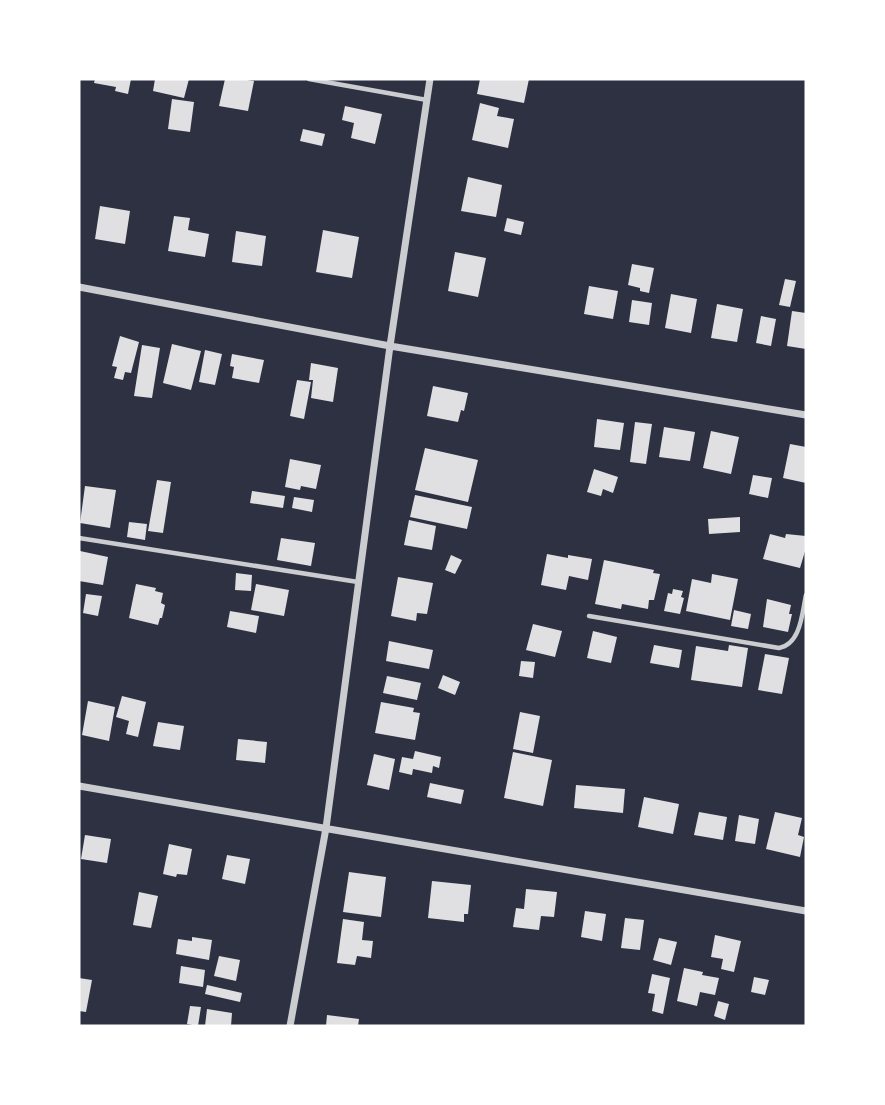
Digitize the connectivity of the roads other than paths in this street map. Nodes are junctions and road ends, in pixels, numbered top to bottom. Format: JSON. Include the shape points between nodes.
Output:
{"nodes":[{"id":1,"x":309,"y":79,"type":"edge"},
{"id":2,"x":430,"y":79,"type":"edge"},
{"id":3,"x":427,"y":100,"type":"junction"},
{"id":4,"x":79,"y":287,"type":"edge"},
{"id":5,"x":390,"y":346,"type":"junction"},
{"id":6,"x":806,"y":415,"type":"edge"},
{"id":7,"x":79,"y":538,"type":"edge"},
{"id":8,"x":359,"y":582,"type":"junction"},
{"id":9,"x":806,"y":595,"type":"edge"},
{"id":10,"x":589,"y":617,"type":"dead end"},
{"id":11,"x":79,"y":786,"type":"edge"},
{"id":12,"x":326,"y":828,"type":"junction"},
{"id":13,"x":806,"y":911,"type":"edge"},
{"id":14,"x":290,"y":1026,"type":"edge"}],
"edges":[{"from":1,"to":3,"type":"lane"},
{"from":2,"to":3,"type":"street"},
{"from":3,"to":5,"type":"street"},
{"from":4,"to":5,"type":"street"},
{"from":5,"to":6,"type":"street"},
{"from":5,"to":8,"type":"street"},
{"from":7,"to":8,"type":"lane"},
{"from":8,"to":12,"type":"street"},
{"from":9,"to":10,"type":"lane","via":[[794,638],[779,648]]},
{"from":11,"to":12,"type":"street"},
{"from":12,"to":13,"type":"street"},
{"from":12,"to":14,"type":"street"}]}
